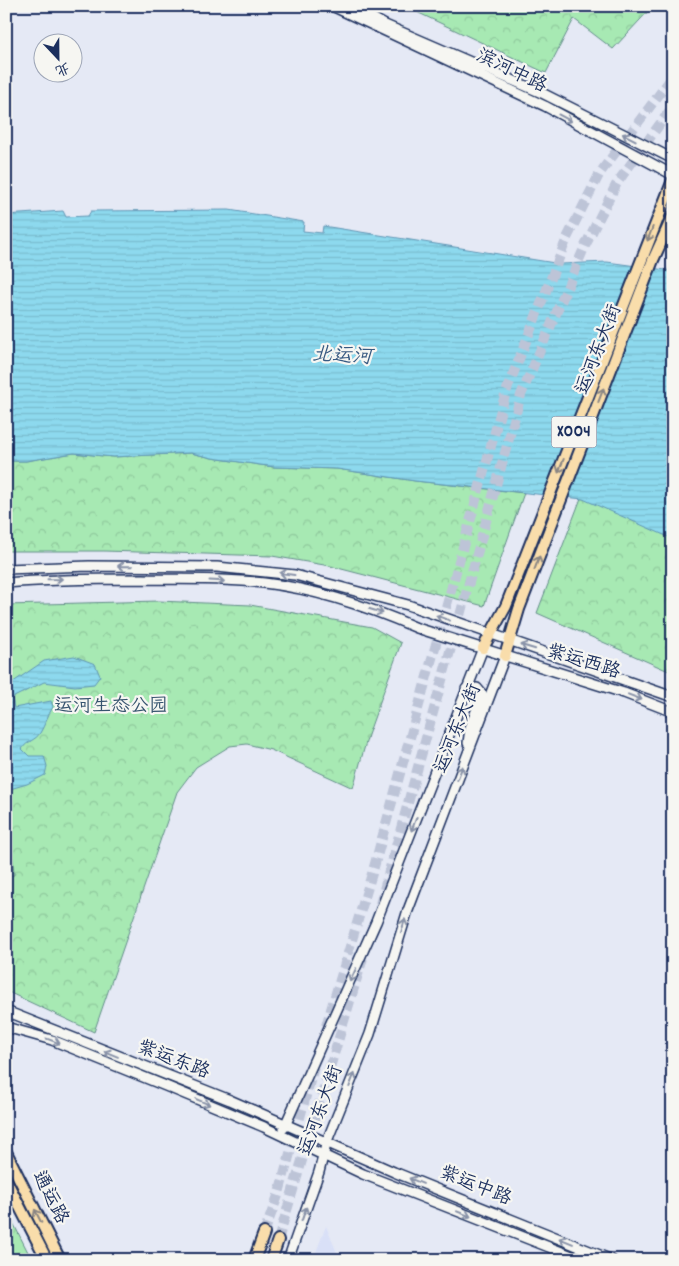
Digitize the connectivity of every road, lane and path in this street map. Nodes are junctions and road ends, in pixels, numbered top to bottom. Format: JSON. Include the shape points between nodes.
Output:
{"nodes":[{"id":1,"x":332,"y":6,"type":"edge"},
{"id":2,"x":351,"y":6,"type":"edge"},
{"id":3,"x":673,"y":159,"type":"edge"},
{"id":4,"x":673,"y":175,"type":"edge"},
{"id":5,"x":673,"y":180,"type":"edge"},
{"id":6,"x":673,"y":216,"type":"edge"},
{"id":7,"x":6,"y":569,"type":"edge"},
{"id":8,"x":6,"y":583,"type":"edge"},
{"id":9,"x":489,"y":635,"type":"junction"},
{"id":10,"x":509,"y":641,"type":"junction"},
{"id":11,"x":483,"y":648,"type":"junction"},
{"id":12,"x":505,"y":656,"type":"junction"},
{"id":13,"x":466,"y":690,"type":"junction"},
{"id":14,"x":673,"y":698,"type":"edge"},
{"id":15,"x":673,"y":712,"type":"edge"},
{"id":16,"x":467,"y":753,"type":"junction"},
{"id":17,"x":6,"y":1011,"type":"edge"},
{"id":18,"x":6,"y":1027,"type":"edge"},
{"id":19,"x":286,"y":1124,"type":"junction"},
{"id":20,"x":281,"y":1136,"type":"junction"},
{"id":21,"x":327,"y":1141,"type":"junction"},
{"id":22,"x":6,"y":1152,"type":"edge"},
{"id":23,"x":322,"y":1155,"type":"junction"},
{"id":24,"x":6,"y":1180,"type":"edge"},
{"id":25,"x":264,"y":1233,"type":"tunnel mouth"},
{"id":26,"x":278,"y":1240,"type":"tunnel mouth"},
{"id":27,"x":48,"y":1260,"type":"edge"},
{"id":28,"x":60,"y":1260,"type":"edge"},
{"id":29,"x":254,"y":1260,"type":"edge"},
{"id":30,"x":271,"y":1260,"type":"edge"},
{"id":31,"x":288,"y":1260,"type":"edge"},
{"id":32,"x":582,"y":1260,"type":"edge"},
{"id":33,"x":612,"y":1260,"type":"edge"}],
"edges":[{"from":1,"to":4,"type":"main road","name":"滨河中路","one_way":true,"via":[[545,106]]},
{"from":3,"to":2,"type":"main road","name":"滨河中路","one_way":true,"via":[[542,93],[385,25]]},
{"from":5,"to":9,"type":"main road","name":"运河东大街","number":"X004","one_way":true,"via":[[506,606]]},
{"from":10,"to":6,"type":"main road","name":"运河东大街","number":"X004","one_way":true,"via":[[653,260]]},
{"from":9,"to":7,"type":"main road","name":"紫运西路","one_way":true,"via":[[408,605],[295,575],[217,567]]},
{"from":8,"to":11,"type":"main road","name":"紫运西路","one_way":true,"via":[[83,579],[265,583],[341,600]]},
{"from":9,"to":10,"type":"main road","name":"紫运西路"},
{"from":9,"to":11,"type":"main road","name":"运河东大街","number":"X004"},
{"from":10,"to":12,"type":"main road","name":"运河东大街","number":"X004"},
{"from":14,"to":10,"type":"main road","name":"紫运西路","one_way":true},
{"from":11,"to":12,"type":"main road","name":"紫运西路"},
{"from":11,"to":13,"type":"main road","name":"运河东大街","number":"X004"},
{"from":12,"to":15,"type":"main road","name":"紫运西路","one_way":true,"via":[[624,693]]},
{"from":12,"to":16,"type":"main road","name":"运河东大街","number":"X004"},
{"from":13,"to":16,"type":"main road","via":[[477,688],[482,694],[470,728]]},
{"from":13,"to":19,"type":"main road","name":"运河东大街","number":"X004","one_way":true,"via":[[376,922]]},
{"from":21,"to":16,"type":"main road","name":"运河东大街","number":"X004","one_way":true,"via":[[370,1034],[407,913]]},
{"from":19,"to":17,"type":"main road","name":"紫运东路","one_way":true},
{"from":18,"to":20,"type":"main road","name":"紫运东路","one_way":true,"via":[[52,1040]]},
{"from":19,"to":20,"type":"main road","name":"运河东大街","number":"X004"},
{"from":19,"to":21,"type":"main road","name":"紫运东路"},
{"from":20,"to":23,"type":"main road","name":"紫运东路"},
{"from":21,"to":23,"type":"main road","name":"运河东大街","number":"X004"},
{"from":33,"to":21,"type":"main road","name":"紫运中路","one_way":true,"via":[[394,1172]]},
{"from":28,"to":22,"type":"main road","name":"通运路","one_way":true},
{"from":31,"to":23,"type":"main road","name":"运河东大街","number":"X004","one_way":true},
{"from":23,"to":32,"type":"main road","name":"紫运中路","one_way":true},
{"from":24,"to":27,"type":"main road","name":"通运路"},
{"from":25,"to":29,"type":"main road"},
{"from":26,"to":30,"type":"main road"}]}
